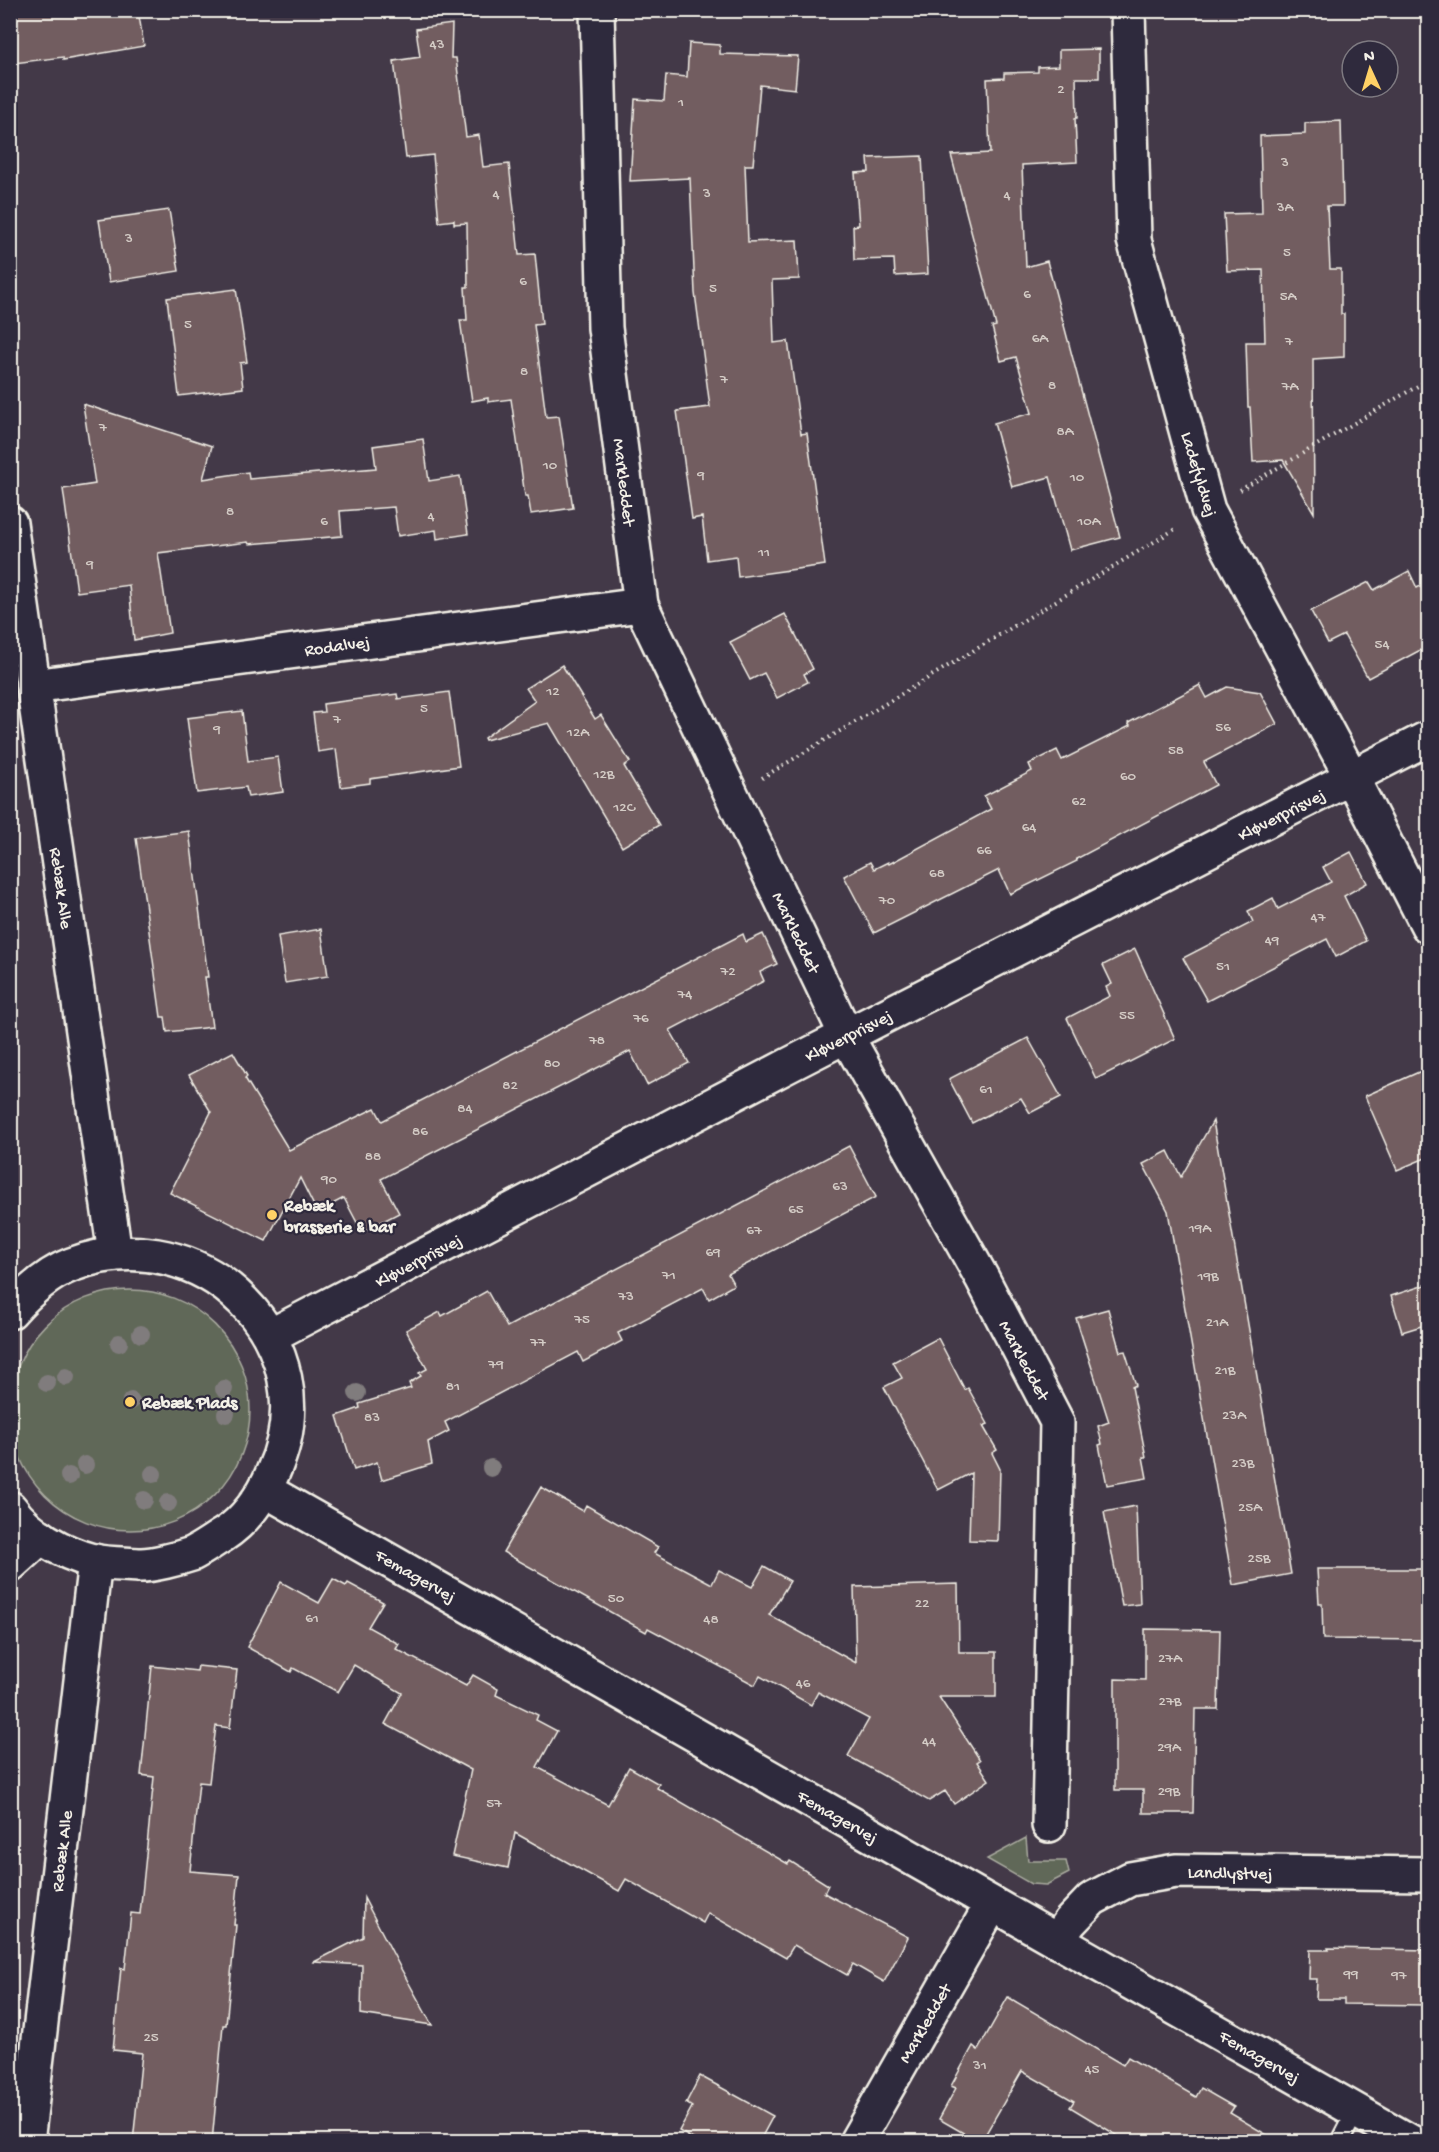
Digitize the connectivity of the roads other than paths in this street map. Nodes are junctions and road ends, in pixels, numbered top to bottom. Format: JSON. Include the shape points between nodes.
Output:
{"nodes":[{"id":1,"x":597,"y":10,"type":"edge"},
{"id":2,"x":1128,"y":10,"type":"edge"},
{"id":3,"x":10,"y":523,"type":"edge"},
{"id":4,"x":641,"y":605,"type":"junction"},
{"id":5,"x":33,"y":686,"type":"junction"},
{"id":6,"x":1428,"y":738,"type":"edge"},
{"id":7,"x":1352,"y":778,"type":"junction"},
{"id":8,"x":1428,"y":926,"type":"edge"},
{"id":9,"x":847,"y":1036,"type":"junction"},
{"id":10,"x":114,"y":1254,"type":"junction"},
{"id":11,"x":10,"y":1312,"type":"edge"},
{"id":12,"x":270,"y":1336,"type":"junction"},
{"id":13,"x":266,"y":1490,"type":"junction"},
{"id":14,"x":10,"y":1508,"type":"edge"},
{"id":15,"x":41,"y":1537,"type":"junction"},
{"id":16,"x":95,"y":1561,"type":"junction"},
{"id":17,"x":10,"y":1565,"type":"edge"},
{"id":18,"x":1049,"y":1825,"type":"dead end"},
{"id":19,"x":1428,"y":1874,"type":"edge"},
{"id":20,"x":992,"y":1904,"type":"junction"},
{"id":21,"x":1057,"y":1941,"type":"junction"},
{"id":22,"x":1356,"y":2111,"type":"junction"},
{"id":23,"x":27,"y":2142,"type":"edge"},
{"id":24,"x":856,"y":2142,"type":"edge"},
{"id":25,"x":1340,"y":2142,"type":"edge"},
{"id":26,"x":1411,"y":2142,"type":"edge"}],
"edges":[{"from":1,"to":4,"type":"street","name":"Markleddet","via":[[605,327]]},
{"from":2,"to":7,"type":"street","name":"Ladefyldvej","via":[[1134,240],[1208,510]]},
{"from":3,"to":5,"type":"street","name":"Rebæk Alle"},
{"from":4,"to":5,"type":"street","name":"Rodalvej"},
{"from":4,"to":9,"type":"street","name":"Markleddet"},
{"from":5,"to":10,"type":"street","name":"Rebæk Alle"},
{"from":6,"to":7,"type":"street","name":"Kløverprisvej"},
{"from":7,"to":8,"type":"street","name":"Ladefyldvej"},
{"from":7,"to":9,"type":"street","name":"Kløverprisvej"},
{"from":9,"to":12,"type":"street","name":"Kløverprisvej"},
{"from":9,"to":18,"type":"street","name":"Markleddet","via":[[1057,1422]]},
{"from":10,"to":11,"type":"street","via":[[70,1265],[30,1290]]},
{"from":10,"to":12,"type":"street","via":[[161,1256],[205,1271],[243,1299]]},
{"from":12,"to":13,"type":"street","via":[[284,1374],[288,1414],[282,1454]]},
{"from":13,"to":16,"type":"street","via":[[234,1528],[192,1554],[144,1565]]},
{"from":13,"to":20,"type":"street","name":"Femagervej"},
{"from":14,"to":15,"type":"street"},
{"from":15,"to":16,"type":"street"},
{"from":15,"to":17,"type":"street"},
{"from":16,"to":23,"type":"street","name":"Rebæk Alle"},
{"from":19,"to":21,"type":"street","name":"Landlystvej","via":[[1176,1871],[1130,1879],[1092,1899]]},
{"from":20,"to":21,"type":"street","name":"Femagervej"},
{"from":20,"to":24,"type":"street","name":"Markleddet"},
{"from":21,"to":22,"type":"street","name":"Femagervej"},
{"from":22,"to":25,"type":"lane"},
{"from":22,"to":26,"type":"street","name":"Femagervej"}]}
